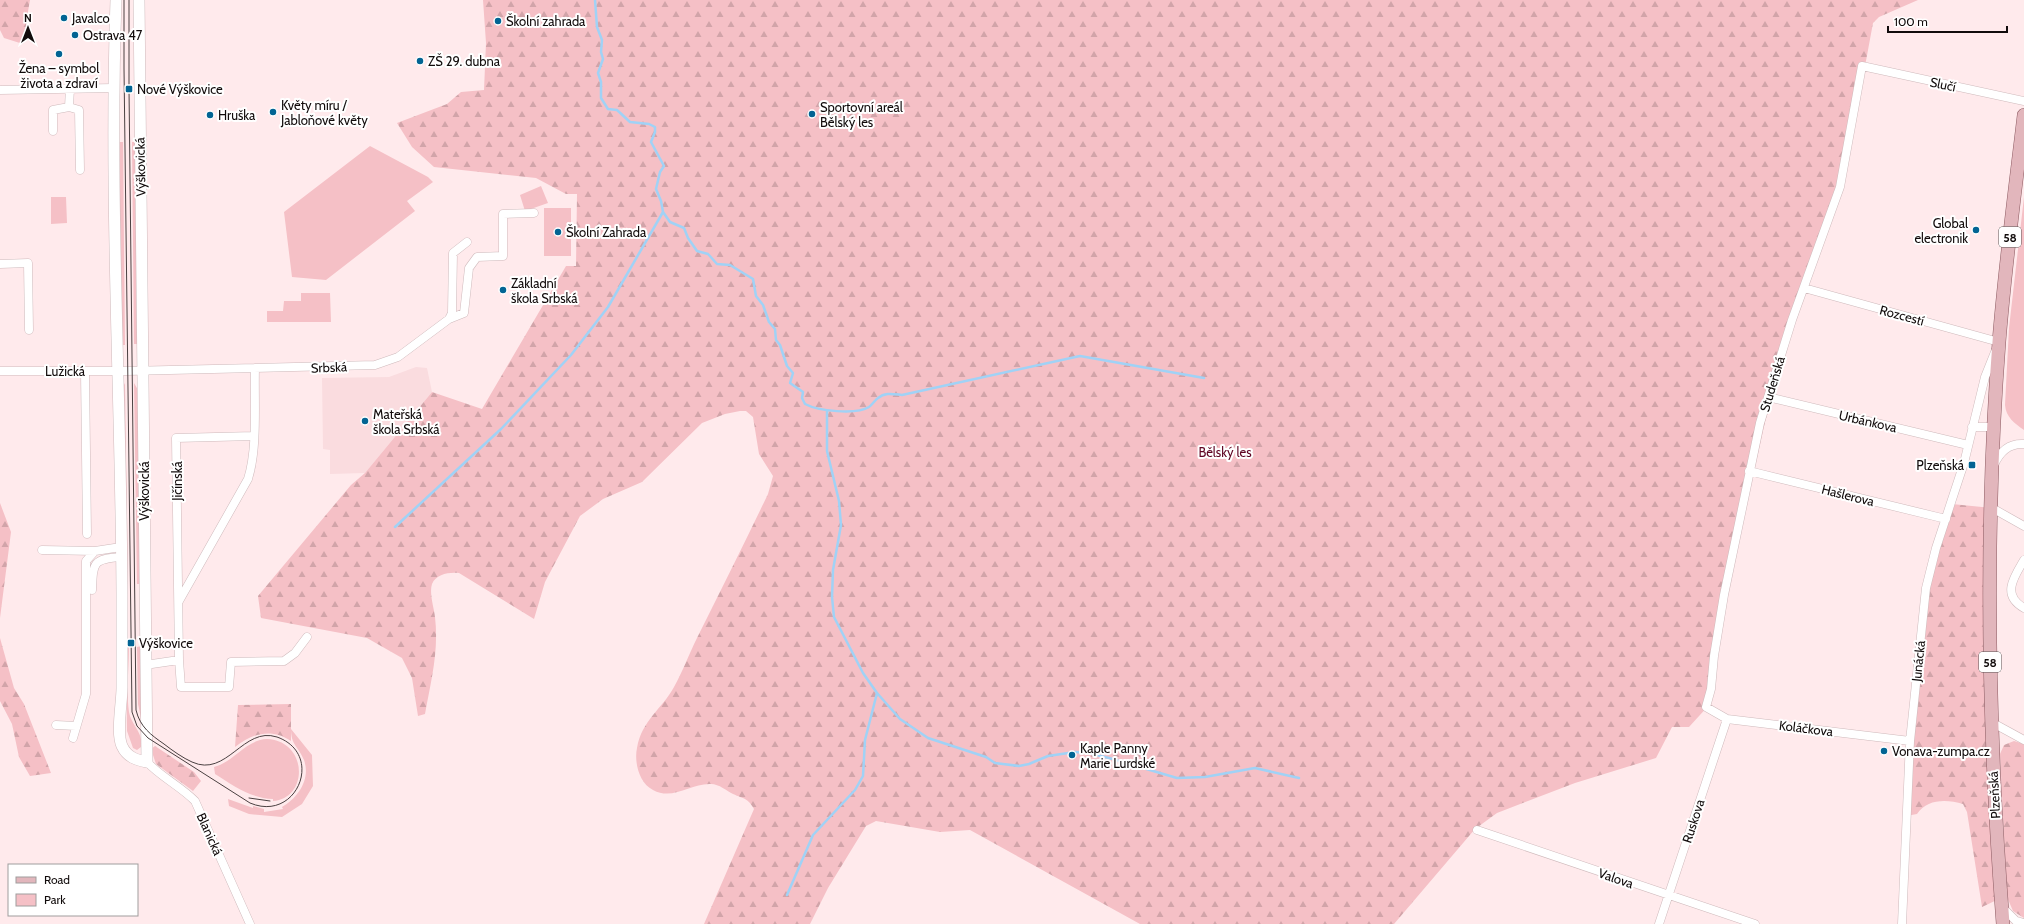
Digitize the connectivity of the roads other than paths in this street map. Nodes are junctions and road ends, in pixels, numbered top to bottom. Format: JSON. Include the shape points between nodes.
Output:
{"nodes":[{"id":1,"x":116,"y":0,"type":"edge"},
{"id":2,"x":139,"y":0,"type":"edge"},
{"id":3,"x":1862,"y":66,"type":"joint"},
{"id":4,"x":70,"y":88,"type":"junction"},
{"id":5,"x":114,"y":88,"type":"junction"},
{"id":6,"x":0,"y":90,"type":"edge"},
{"id":7,"x":2024,"y":101,"type":"edge"},
{"id":8,"x":69,"y":107,"type":"junction"},
{"id":9,"x":2024,"y":115,"type":"edge"},
{"id":10,"x":53,"y":130,"type":"dead end"},
{"id":11,"x":80,"y":170,"type":"dead end"},
{"id":12,"x":534,"y":213,"type":"dead end"},
{"id":13,"x":467,"y":242,"type":"dead end"},
{"id":14,"x":0,"y":264,"type":"edge"},
{"id":15,"x":1804,"y":288,"type":"junction"},
{"id":16,"x":449,"y":319,"type":"junction"},
{"id":17,"x":29,"y":330,"type":"dead end"},
{"id":18,"x":1999,"y":342,"type":"junction"},
{"id":19,"x":255,"y":368,"type":"junction"},
{"id":20,"x":0,"y":371,"type":"edge"},
{"id":21,"x":117,"y":371,"type":"junction"},
{"id":22,"x":129,"y":371,"type":"joint"},
{"id":23,"x":144,"y":371,"type":"junction"},
{"id":24,"x":84,"y":372,"type":"junction"},
{"id":25,"x":1768,"y":397,"type":"junction"},
{"id":26,"x":1972,"y":427,"type":"junction"},
{"id":27,"x":1994,"y":427,"type":"junction"},
{"id":28,"x":254,"y":436,"type":"junction"},
{"id":29,"x":2024,"y":444,"type":"edge"},
{"id":30,"x":1968,"y":445,"type":"junction"},
{"id":31,"x":1993,"y":470,"type":"junction"},
{"id":32,"x":1749,"y":471,"type":"junction"},
{"id":33,"x":1992,"y":508,"type":"junction"},
{"id":34,"x":1946,"y":519,"type":"junction"},
{"id":35,"x":2024,"y":526,"type":"edge"},
{"id":36,"x":87,"y":534,"type":"dead end"},
{"id":37,"x":42,"y":550,"type":"dead end"},
{"id":38,"x":95,"y":552,"type":"junction"},
{"id":39,"x":121,"y":552,"type":"junction"},
{"id":40,"x":2024,"y":560,"type":"edge"},
{"id":41,"x":92,"y":590,"type":"dead end"},
{"id":42,"x":179,"y":602,"type":"junction"},
{"id":43,"x":2024,"y":608,"type":"edge"},
{"id":44,"x":307,"y":637,"type":"dead end"},
{"id":45,"x":179,"y":660,"type":"junction"},
{"id":46,"x":145,"y":665,"type":"junction"},
{"id":47,"x":1706,"y":707,"type":"joint"},
{"id":48,"x":1727,"y":719,"type":"junction"},
{"id":49,"x":1991,"y":722,"type":"junction"},
{"id":50,"x":56,"y":725,"type":"dead end"},
{"id":51,"x":76,"y":726,"type":"junction"},
{"id":52,"x":73,"y":738,"type":"dead end"},
{"id":53,"x":2024,"y":740,"type":"edge"},
{"id":54,"x":1910,"y":741,"type":"junction"},
{"id":55,"x":147,"y":762,"type":"junction"},
{"id":56,"x":1477,"y":830,"type":"dead end"},
{"id":57,"x":1668,"y":896,"type":"junction"},
{"id":58,"x":2001,"y":906,"type":"junction"},
{"id":59,"x":2024,"y":923,"type":"edge"},
{"id":60,"x":250,"y":924,"type":"edge"},
{"id":61,"x":1659,"y":924,"type":"edge"},
{"id":62,"x":1756,"y":924,"type":"edge"},
{"id":63,"x":1902,"y":924,"type":"edge"},
{"id":64,"x":2003,"y":924,"type":"edge"}],
"edges":[{"from":1,"to":5,"type":"street","name":"Výškovická"},
{"from":2,"to":23,"type":"street","name":"Výškovická"},
{"from":3,"to":7,"type":"street","name":"Slučí"},
{"from":3,"to":15,"type":"street","name":"Studeňská","via":[[1840,187]]},
{"from":4,"to":5,"type":"street"},
{"from":4,"to":6,"type":"street"},
{"from":4,"to":8,"type":"street"},
{"from":5,"to":21,"type":"street","name":"Výškovická"},
{"from":8,"to":10,"type":"street","via":[[53,110]]},
{"from":8,"to":11,"type":"street","via":[[79,110]]},
{"from":9,"to":18,"type":"main road","name":"Plzeňská","number":"58"},
{"from":12,"to":16,"type":"street","name":"Srbská","via":[[503,214],[503,256],[477,257],[469,268],[464,313]]},
{"from":13,"to":16,"type":"street","via":[[453,253],[452,313]]},
{"from":14,"to":17,"type":"street","via":[[28,263]]},
{"from":15,"to":18,"type":"street","name":"Rozcestí"},
{"from":15,"to":25,"type":"street","name":"Studeňská"},
{"from":16,"to":19,"type":"street","name":"Srbská","via":[[398,357],[375,365]]},
{"from":18,"to":26,"type":"street","name":"Junácká","via":[[1985,377]]},
{"from":18,"to":27,"type":"main road","name":"Plzeňská","number":"58"},
{"from":19,"to":23,"type":"street","name":"Srbská"},
{"from":19,"to":28,"type":"street","name":"Jičínská"},
{"from":20,"to":24,"type":"street","name":"Lužická"},
{"from":21,"to":22,"type":"street","name":"Lužická"},
{"from":21,"to":24,"type":"street","name":"Lužická"},
{"from":21,"to":39,"type":"street","name":"Výškovická"},
{"from":22,"to":23,"type":"street","name":"Srbská"},
{"from":23,"to":46,"type":"street","name":"Výškovická"},
{"from":24,"to":36,"type":"street"},
{"from":25,"to":30,"type":"street","name":"Urbánkova"},
{"from":25,"to":32,"type":"street","name":"Studeňská"},
{"from":26,"to":27,"type":"street"},
{"from":26,"to":30,"type":"street","name":"Junácká"},
{"from":27,"to":31,"type":"main road","name":"Plzeňská","number":"58"},
{"from":28,"to":42,"type":"street","name":"Jičínská","via":[[252,468],[248,479]]},
{"from":28,"to":42,"type":"street","name":"Jičínská","via":[[176,438]]},
{"from":29,"to":31,"type":"street","via":[[2013,444],[2006,448],[1995,462]]},
{"from":30,"to":34,"type":"street","name":"Junácká"},
{"from":31,"to":33,"type":"main road","name":"Plzeňská","number":"58"},
{"from":32,"to":34,"type":"street","name":"Hašlerova"},
{"from":32,"to":47,"type":"street","name":"Studeňská","via":[[1724,595],[1711,689]]},
{"from":33,"to":35,"type":"street"},
{"from":33,"to":49,"type":"main road","name":"Plzeňská","number":"58","via":[[1989,602]]},
{"from":34,"to":54,"type":"street","name":"Junácká","via":[[1926,588]]},
{"from":37,"to":38,"type":"street"},
{"from":38,"to":39,"type":"street"},
{"from":38,"to":51,"type":"street","via":[[86,561],[86,694]]},
{"from":39,"to":41,"type":"street","via":[[96,562],[92,568]]},
{"from":39,"to":55,"type":"street","name":"Výškovická","via":[[120,738],[122,747],[128,755],[135,760]]},
{"from":40,"to":43,"type":"street","via":[[2011,586],[2014,599]]},
{"from":42,"to":45,"type":"street","name":"Jičínská"},
{"from":44,"to":45,"type":"street","name":"Jičínská","via":[[284,661],[231,662],[230,687],[181,687]]},
{"from":45,"to":46,"type":"street"},
{"from":46,"to":55,"type":"street","name":"Výškovická"},
{"from":47,"to":48,"type":"street","name":"Koláčkova"},
{"from":48,"to":54,"type":"street","name":"Koláčkova"},
{"from":48,"to":57,"type":"street","name":"Ruskova"},
{"from":49,"to":53,"type":"street"},
{"from":49,"to":58,"type":"main road","name":"Plzeňská","number":"58"},
{"from":50,"to":51,"type":"street"},
{"from":51,"to":52,"type":"street"},
{"from":54,"to":63,"type":"street","name":"Junácká"},
{"from":55,"to":60,"type":"street","name":"Blanická","via":[[156,772],[195,801]]},
{"from":56,"to":57,"type":"street","name":"Valova"},
{"from":57,"to":61,"type":"street","name":"Ruskova"},
{"from":57,"to":62,"type":"street","name":"Valova"},
{"from":58,"to":59,"type":"street","via":[[2016,921]]},
{"from":58,"to":64,"type":"main road","name":"Plzeňská","number":"58"}]}
